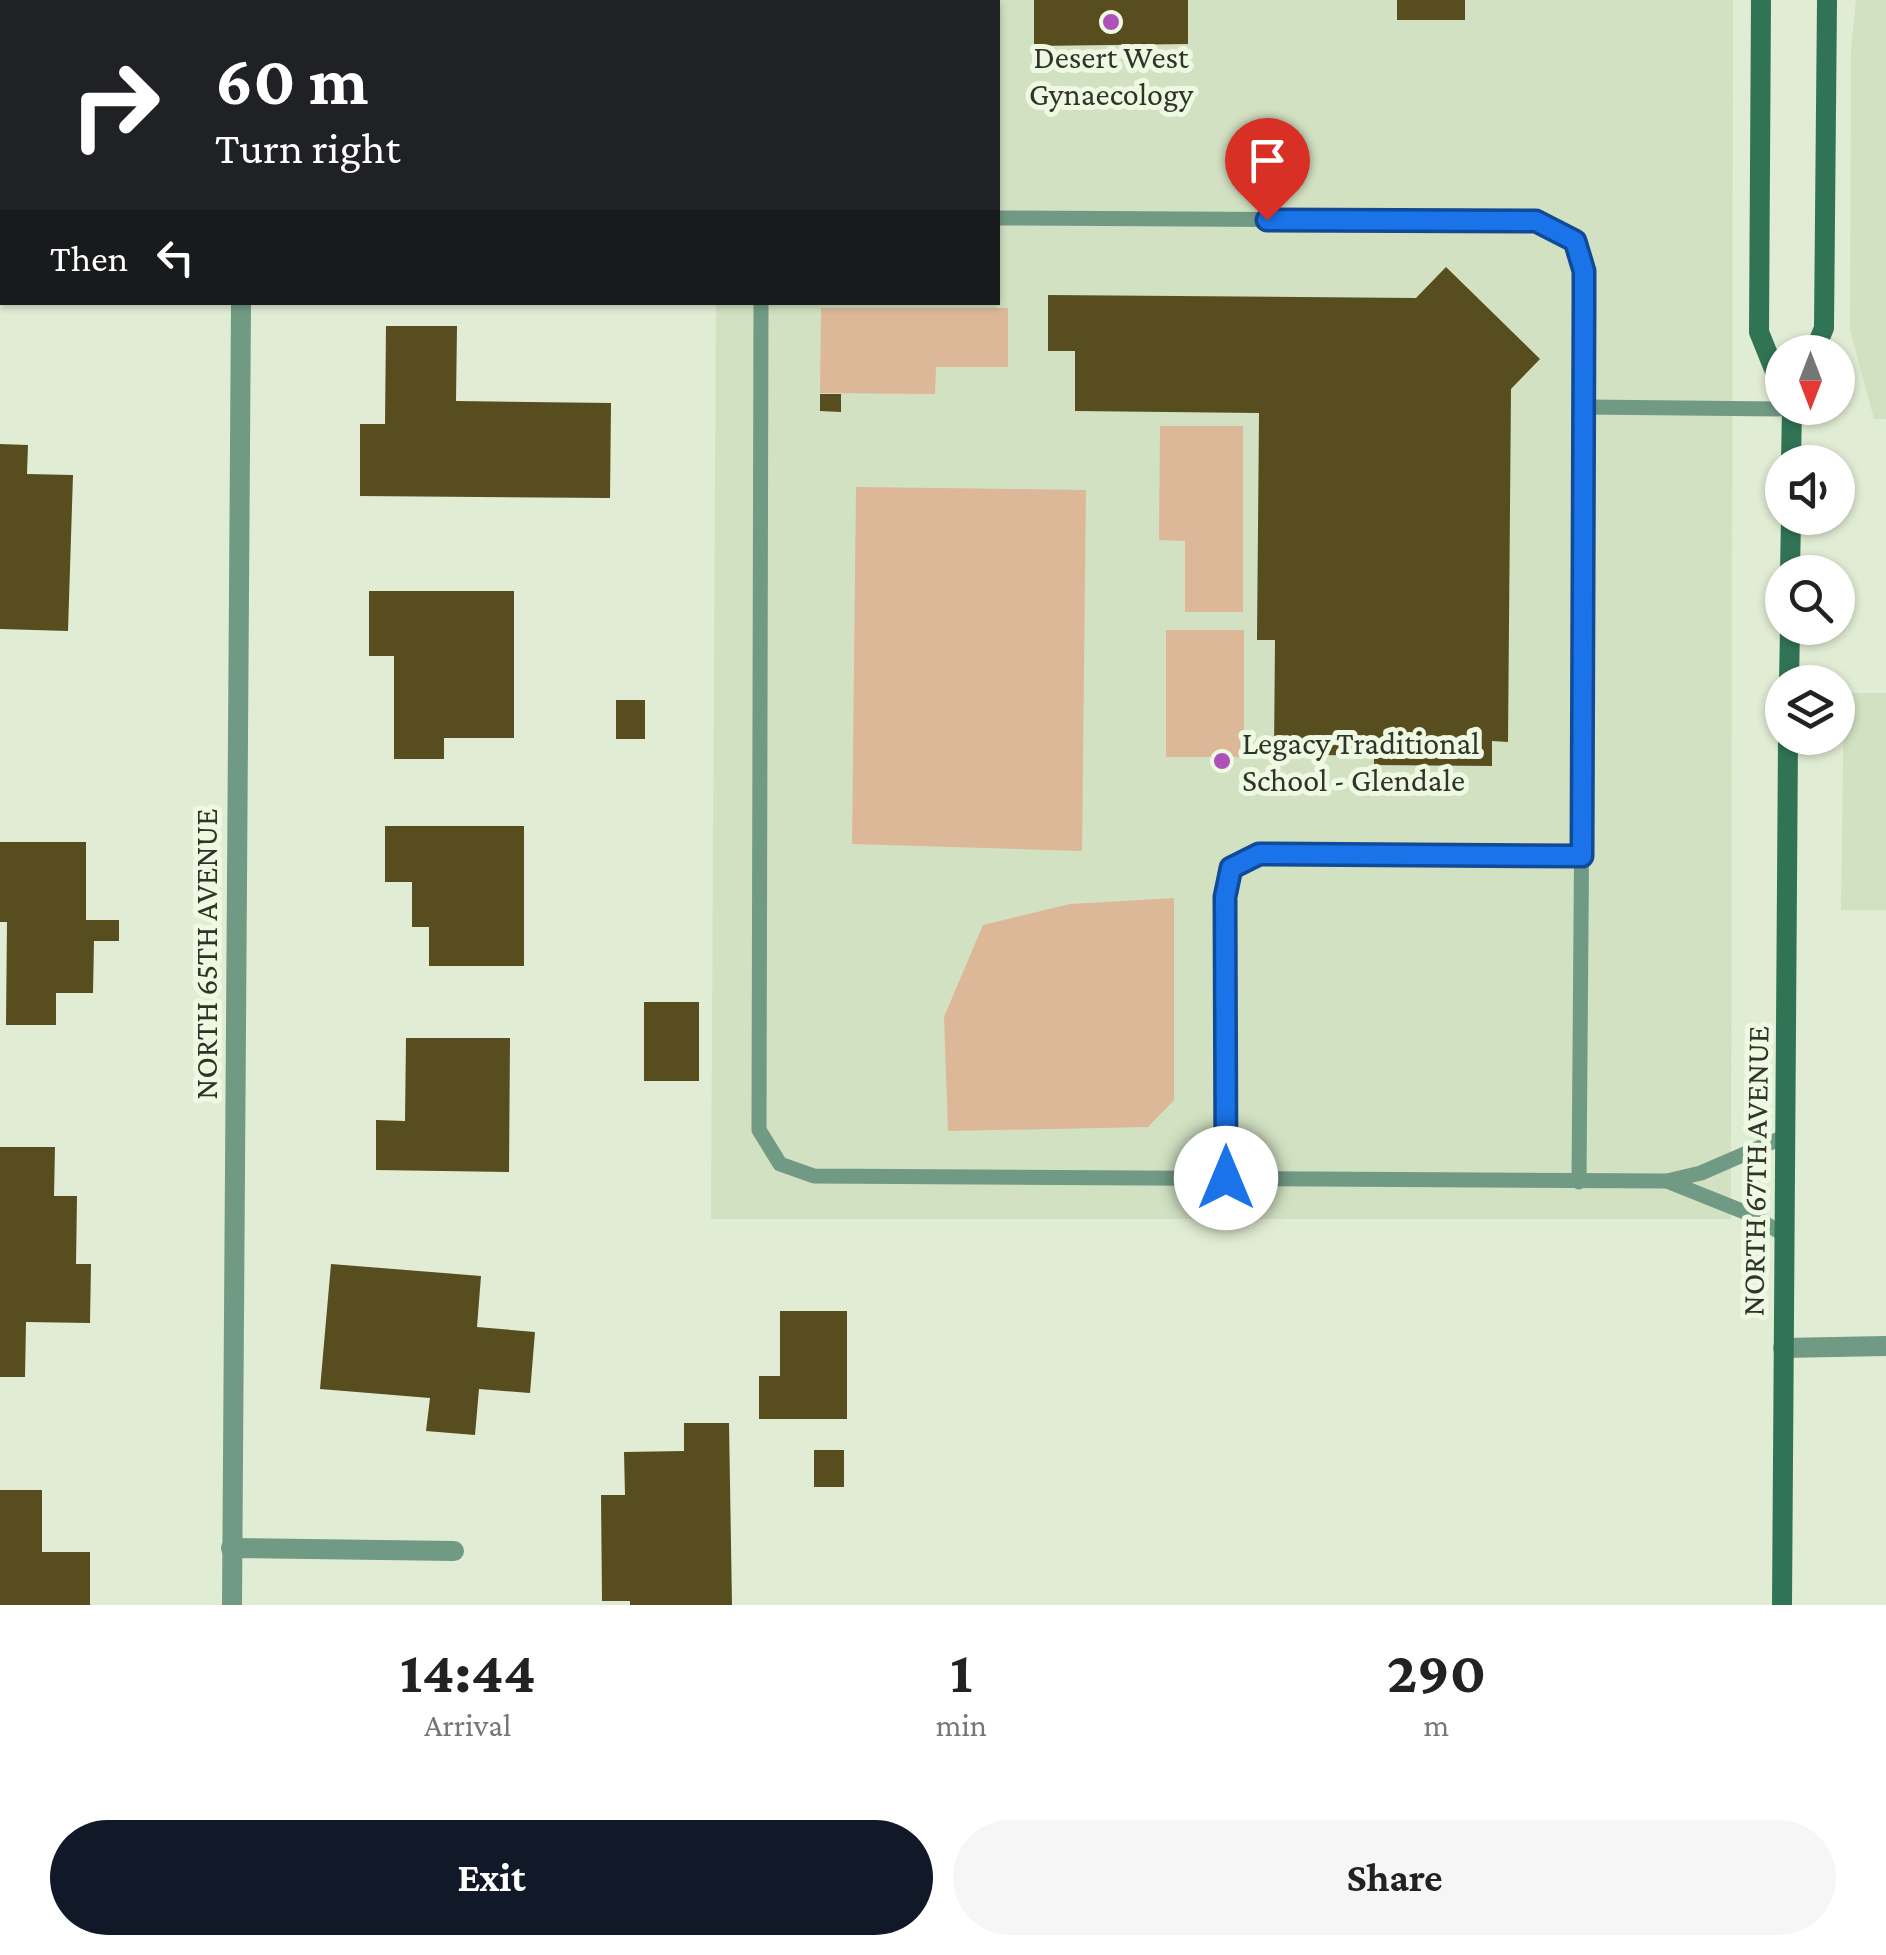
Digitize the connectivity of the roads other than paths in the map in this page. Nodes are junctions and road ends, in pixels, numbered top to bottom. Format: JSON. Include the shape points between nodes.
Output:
{"nodes":[{"id":1,"x":1761,"y":0,"type":"edge"},
{"id":2,"x":1827,"y":0,"type":"edge"},
{"id":3,"x":1000,"y":218,"type":"edge"},
{"id":4,"x":240,"y":305,"type":"edge"},
{"id":5,"x":761,"y":305,"type":"edge"},
{"id":6,"x":1821,"y":335,"type":"edge"},
{"id":7,"x":1765,"y":347,"type":"edge"},
{"id":8,"x":1585,"y":407,"type":"junction"},
{"id":9,"x":1765,"y":408,"type":"edge"},
{"id":10,"x":1788,"y":755,"type":"edge"},
{"id":11,"x":1582,"y":856,"type":"junction"},
{"id":12,"x":1786,"y":1136,"type":"junction"},
{"id":13,"x":1226,"y":1178,"type":"junction"},
{"id":14,"x":1666,"y":1181,"type":"junction"},
{"id":15,"x":1580,"y":1182,"type":"junction"},
{"id":16,"x":1785,"y":1235,"type":"junction"},
{"id":17,"x":1886,"y":1346,"type":"edge"},
{"id":18,"x":1783,"y":1348,"type":"junction"},
{"id":19,"x":231,"y":1548,"type":"junction"},
{"id":20,"x":454,"y":1551,"type":"dead end"},
{"id":21,"x":232,"y":1605,"type":"edge"},
{"id":22,"x":1782,"y":1605,"type":"edge"}],
"edges":[{"from":1,"to":7,"type":"main road","via":[[1759,332]]},
{"from":2,"to":6,"type":"main road"},
{"from":3,"to":8,"type":"lane","via":[[1536,221],[1575,241],[1584,271]]},
{"from":4,"to":19,"type":"street","name":"NORTH 65TH AVENUE"},
{"from":5,"to":13,"type":"lane","via":[[759,1130],[780,1164],[814,1176]]},
{"from":8,"to":9,"type":"lane"},
{"from":8,"to":11,"type":"lane"},
{"from":10,"to":12,"type":"main road","name":"NORTH 67TH AVENUE"},
{"from":11,"to":13,"type":"lane","via":[[1259,854],[1231,868],[1225,897]]},
{"from":11,"to":15,"type":"lane"},
{"from":12,"to":14,"type":"lane"},
{"from":12,"to":16,"type":"main road","name":"NORTH 67TH AVENUE"},
{"from":13,"to":15,"type":"lane"},
{"from":14,"to":15,"type":"lane"},
{"from":14,"to":16,"type":"lane"},
{"from":16,"to":18,"type":"main road","name":"NORTH 67TH AVENUE"},
{"from":17,"to":18,"type":"street"},
{"from":18,"to":22,"type":"main road","name":"NORTH 67TH AVENUE"},
{"from":19,"to":20,"type":"street"},
{"from":19,"to":21,"type":"street","name":"NORTH 65TH AVENUE"}]}
